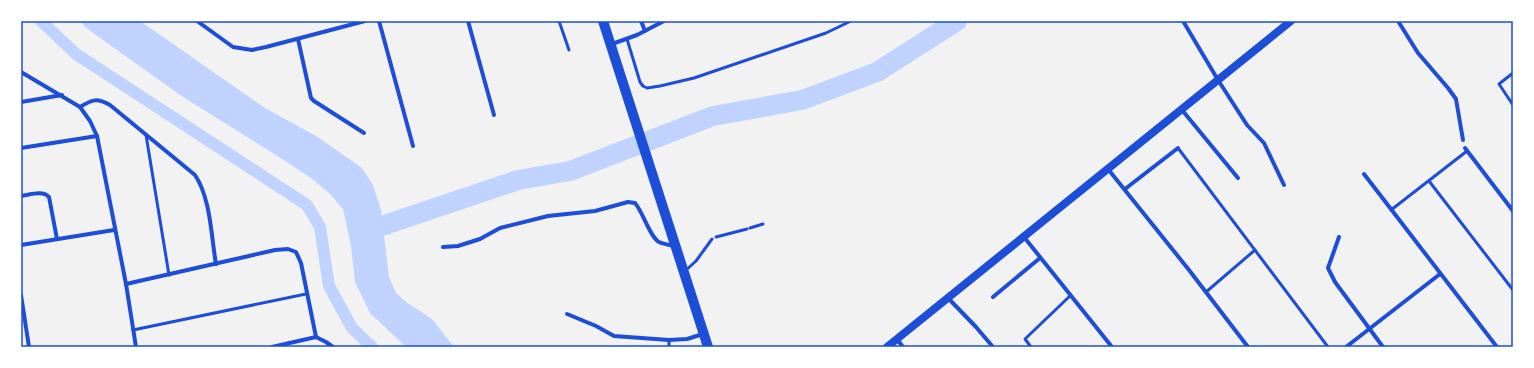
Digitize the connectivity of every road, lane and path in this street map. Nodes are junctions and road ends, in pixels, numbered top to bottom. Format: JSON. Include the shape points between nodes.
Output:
{"nodes":[{"id":1,"x":197,"y":21,"type":"edge"},
{"id":2,"x":365,"y":21,"type":"edge"},
{"id":3,"x":379,"y":21,"type":"edge"},
{"id":4,"x":468,"y":21,"type":"edge"},
{"id":5,"x":560,"y":21,"type":"edge"},
{"id":6,"x":603,"y":21,"type":"edge"},
{"id":7,"x":641,"y":21,"type":"edge"},
{"id":8,"x":664,"y":21,"type":"edge"},
{"id":9,"x":851,"y":21,"type":"edge"},
{"id":10,"x":1184,"y":21,"type":"edge"},
{"id":11,"x":1291,"y":21,"type":"edge"},
{"id":12,"x":1398,"y":21,"type":"edge"},
{"id":13,"x":644,"y":31,"type":"junction"},
{"id":14,"x":298,"y":39,"type":"junction"},
{"id":15,"x":627,"y":39,"type":"junction"},
{"id":16,"x":611,"y":45,"type":"junction"},
{"id":17,"x":569,"y":50,"type":"dead end"},
{"id":18,"x":21,"y":72,"type":"edge"},
{"id":19,"x":1513,"y":73,"type":"edge"},
{"id":20,"x":1218,"y":80,"type":"junction"},
{"id":21,"x":62,"y":96,"type":"junction"},
{"id":22,"x":21,"y":102,"type":"edge"},
{"id":23,"x":1513,"y":105,"type":"edge"},
{"id":24,"x":80,"y":107,"type":"junction"},
{"id":25,"x":1181,"y":109,"type":"junction"},
{"id":26,"x":494,"y":115,"type":"dead end"},
{"id":27,"x":364,"y":133,"type":"dead end"},
{"id":28,"x":146,"y":134,"type":"junction"},
{"id":29,"x":97,"y":136,"type":"junction"},
{"id":30,"x":1463,"y":140,"type":"dead end"},
{"id":31,"x":413,"y":146,"type":"dead end"},
{"id":32,"x":21,"y":148,"type":"edge"},
{"id":33,"x":1178,"y":148,"type":"joint"},
{"id":34,"x":1466,"y":149,"type":"joint"},
{"id":35,"x":1108,"y":169,"type":"junction"},
{"id":36,"x":1364,"y":174,"type":"dead end"},
{"id":37,"x":1238,"y":178,"type":"dead end"},
{"id":38,"x":1429,"y":181,"type":"junction"},
{"id":39,"x":1284,"y":185,"type":"dead end"},
{"id":40,"x":1125,"y":189,"type":"junction"},
{"id":41,"x":21,"y":196,"type":"edge"},
{"id":42,"x":1391,"y":210,"type":"junction"},
{"id":43,"x":1513,"y":211,"type":"edge"},
{"id":44,"x":763,"y":224,"type":"dead end"},
{"id":45,"x":114,"y":230,"type":"junction"},
{"id":46,"x":716,"y":237,"type":"dead end"},
{"id":47,"x":1024,"y":237,"type":"junction"},
{"id":48,"x":1339,"y":237,"type":"dead end"},
{"id":49,"x":57,"y":239,"type":"junction"},
{"id":50,"x":712,"y":239,"type":"dead end"},
{"id":51,"x":21,"y":245,"type":"edge"},
{"id":52,"x":675,"y":246,"type":"junction"},
{"id":53,"x":443,"y":247,"type":"dead end"},
{"id":54,"x":1255,"y":250,"type":"junction"},
{"id":55,"x":1040,"y":258,"type":"junction"},
{"id":56,"x":216,"y":264,"type":"junction"},
{"id":57,"x":684,"y":273,"type":"junction"},
{"id":58,"x":1440,"y":274,"type":"junction"},
{"id":59,"x":169,"y":275,"type":"junction"},
{"id":60,"x":126,"y":284,"type":"junction"},
{"id":61,"x":1513,"y":290,"type":"edge"},
{"id":62,"x":1206,"y":292,"type":"junction"},
{"id":63,"x":306,"y":294,"type":"junction"},
{"id":64,"x":21,"y":295,"type":"edge"},
{"id":65,"x":1070,"y":295,"type":"junction"},
{"id":66,"x":993,"y":297,"type":"dead end"},
{"id":67,"x":948,"y":298,"type":"junction"},
{"id":68,"x":567,"y":314,"type":"dead end"},
{"id":69,"x":1369,"y":329,"type":"junction"},
{"id":70,"x":133,"y":330,"type":"junction"},
{"id":71,"x":704,"y":334,"type":"junction"},
{"id":72,"x":316,"y":337,"type":"junction"},
{"id":73,"x":896,"y":339,"type":"junction"},
{"id":74,"x":669,"y":340,"type":"junction"},
{"id":75,"x":29,"y":347,"type":"edge"},
{"id":76,"x":136,"y":347,"type":"edge"},
{"id":77,"x":272,"y":347,"type":"edge"},
{"id":78,"x":333,"y":347,"type":"edge"},
{"id":79,"x":669,"y":347,"type":"edge"},
{"id":80,"x":708,"y":347,"type":"edge"},
{"id":81,"x":886,"y":347,"type":"edge"},
{"id":82,"x":902,"y":347,"type":"edge"},
{"id":83,"x":993,"y":347,"type":"edge"},
{"id":84,"x":1031,"y":347,"type":"edge"},
{"id":85,"x":1112,"y":347,"type":"edge"},
{"id":86,"x":1248,"y":347,"type":"edge"},
{"id":87,"x":1328,"y":347,"type":"edge"},
{"id":88,"x":1346,"y":347,"type":"edge"},
{"id":89,"x":1382,"y":347,"type":"edge"},
{"id":90,"x":1497,"y":347,"type":"edge"}],
"edges":[{"from":1,"to":14,"type":"street","via":[[233,47],[242,50]]},
{"from":2,"to":14,"type":"street"},
{"from":3,"to":31,"type":"street"},
{"from":4,"to":26,"type":"street"},
{"from":5,"to":17,"type":"lane"},
{"from":6,"to":16,"type":"main road"},
{"from":7,"to":13,"type":"street"},
{"from":8,"to":13,"type":"street"},
{"from":9,"to":15,"type":"lane","via":[[826,33],[694,78],[652,88],[643,86],[640,82]]},
{"from":10,"to":20,"type":"street"},
{"from":11,"to":20,"type":"main road"},
{"from":12,"to":30,"type":"street","via":[[1418,53],[1456,100]]},
{"from":13,"to":15,"type":"street"},
{"from":14,"to":27,"type":"street","via":[[311,98]]},
{"from":15,"to":16,"type":"street"},
{"from":16,"to":52,"type":"main road"},
{"from":18,"to":21,"type":"street"},
{"from":19,"to":23,"type":"lane","via":[[1499,84]]},
{"from":20,"to":25,"type":"main road"},
{"from":20,"to":39,"type":"street","via":[[1247,125],[1264,143]]},
{"from":21,"to":22,"type":"street"},
{"from":21,"to":24,"type":"street"},
{"from":24,"to":28,"type":"street","via":[[92,100],[102,101]]},
{"from":24,"to":29,"type":"street"},
{"from":25,"to":35,"type":"main road"},
{"from":25,"to":37,"type":"street"},
{"from":28,"to":56,"type":"street","via":[[195,175],[201,184],[206,196]]},
{"from":28,"to":59,"type":"lane"},
{"from":29,"to":32,"type":"street"},
{"from":29,"to":45,"type":"street"},
{"from":33,"to":40,"type":"street"},
{"from":33,"to":54,"type":"lane"},
{"from":34,"to":38,"type":"lane"},
{"from":34,"to":43,"type":"street"},
{"from":35,"to":40,"type":"street"},
{"from":35,"to":47,"type":"main road"},
{"from":36,"to":42,"type":"street"},
{"from":38,"to":42,"type":"lane"},
{"from":38,"to":61,"type":"lane"},
{"from":40,"to":62,"type":"street"},
{"from":41,"to":49,"type":"street","via":[[46,193]]},
{"from":42,"to":58,"type":"street"},
{"from":44,"to":46,"type":"lane"},
{"from":45,"to":49,"type":"street"},
{"from":45,"to":60,"type":"street"},
{"from":47,"to":55,"type":"street"},
{"from":47,"to":67,"type":"main road"},
{"from":48,"to":69,"type":"street","via":[[1328,268],[1335,282]]},
{"from":49,"to":51,"type":"street"},
{"from":50,"to":57,"type":"lane"},
{"from":52,"to":53,"type":"street","via":[[658,242],[641,209],[635,203],[628,202],[594,211],[548,216],[500,228],[480,239],[458,246]]},
{"from":52,"to":57,"type":"main road"},
{"from":54,"to":62,"type":"lane"},
{"from":54,"to":87,"type":"lane"},
{"from":55,"to":65,"type":"street"},
{"from":55,"to":66,"type":"street"},
{"from":56,"to":59,"type":"street"},
{"from":56,"to":63,"type":"street","via":[[288,249],[296,252],[301,263]]},
{"from":57,"to":71,"type":"main road"},
{"from":58,"to":69,"type":"street"},
{"from":58,"to":90,"type":"street"},
{"from":59,"to":60,"type":"street"},
{"from":60,"to":70,"type":"street"},
{"from":62,"to":86,"type":"street"},
{"from":63,"to":70,"type":"lane"},
{"from":63,"to":72,"type":"street"},
{"from":64,"to":75,"type":"street"},
{"from":65,"to":84,"type":"lane","via":[[1025,339]]},
{"from":65,"to":85,"type":"street"},
{"from":67,"to":73,"type":"main road"},
{"from":67,"to":83,"type":"street"},
{"from":68,"to":74,"type":"street","via":[[614,336]]},
{"from":69,"to":88,"type":"street"},
{"from":69,"to":89,"type":"street"},
{"from":70,"to":76,"type":"street"},
{"from":71,"to":74,"type":"street","via":[[687,339]]},
{"from":71,"to":80,"type":"main road"},
{"from":72,"to":77,"type":"street"},
{"from":72,"to":78,"type":"street"},
{"from":73,"to":81,"type":"main road"},
{"from":73,"to":82,"type":"street"},
{"from":74,"to":79,"type":"lane"}]}
